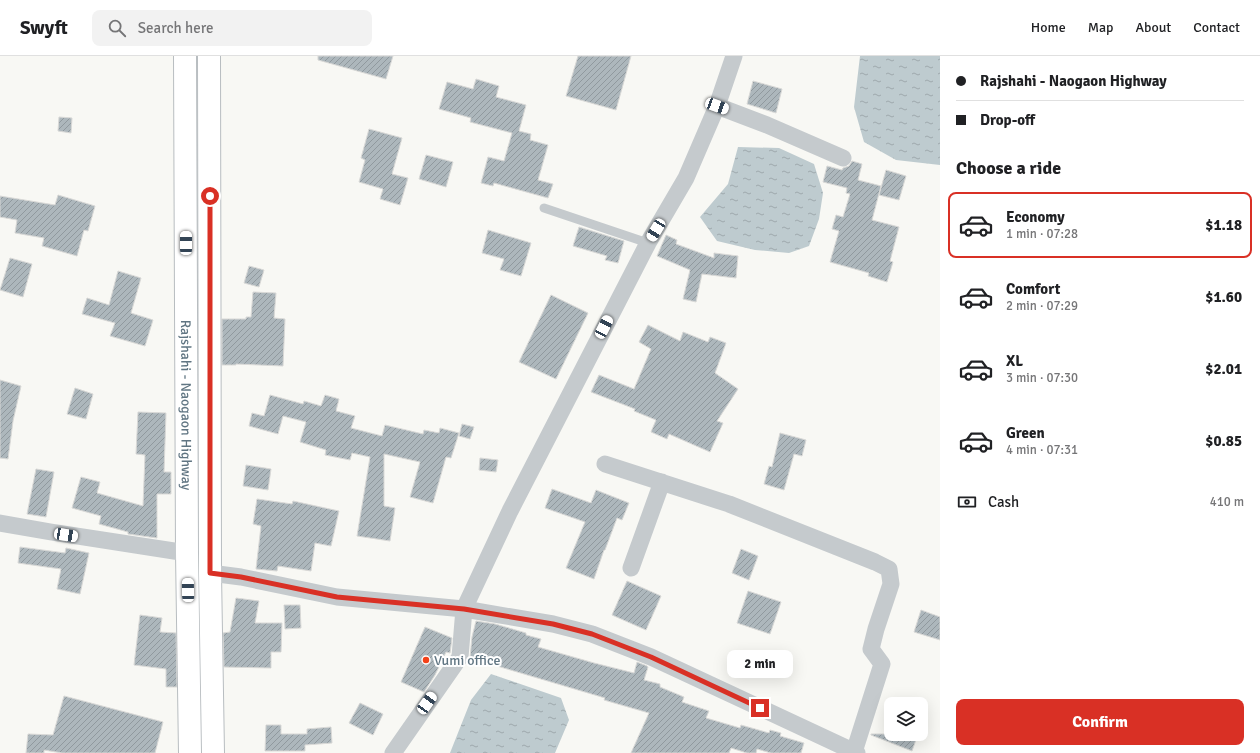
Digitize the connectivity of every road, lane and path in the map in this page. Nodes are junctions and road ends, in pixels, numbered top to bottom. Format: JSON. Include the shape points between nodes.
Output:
{"nodes":[{"id":1,"x":185,"y":56,"type":"edge"},
{"id":2,"x":209,"y":56,"type":"edge"},
{"id":3,"x":734,"y":56,"type":"edge"},
{"id":4,"x":717,"y":106,"type":"junction"},
{"id":5,"x":843,"y":158,"type":"dead end"},
{"id":6,"x":544,"y":208,"type":"dead end"},
{"id":7,"x":648,"y":243,"type":"junction"},
{"id":8,"x":210,"y":414,"type":"junction"},
{"id":9,"x":187,"y":415,"type":"junction"},
{"id":10,"x":605,"y":464,"type":"dead end"},
{"id":11,"x":662,"y":482,"type":"junction"},
{"id":12,"x":0,"y":523,"type":"edge"},
{"id":13,"x":187,"y":553,"type":"junction"},
{"id":14,"x":632,"y":568,"type":"dead end"},
{"id":15,"x":210,"y":573,"type":"junction"},
{"id":16,"x":464,"y":609,"type":"junction"},
{"id":17,"x":213,"y":732,"type":"junction"},
{"id":18,"x":190,"y":742,"type":"edge"},
{"id":19,"x":856,"y":752,"type":"edge"},
{"id":20,"x":213,"y":753,"type":"edge"},
{"id":21,"x":393,"y":753,"type":"edge"}],
"edges":[{"from":1,"to":9,"type":"main road","name":"Rajshahi - Naogaon Highway"},
{"from":2,"to":8,"type":"main road","name":"Rajshahi - Naogaon Highway"},
{"from":3,"to":4,"type":"street"},
{"from":4,"to":5,"type":"street"},
{"from":4,"to":7,"type":"street","via":[[686,178]]},
{"from":6,"to":7,"type":"lane"},
{"from":7,"to":16,"type":"street","via":[[510,511]]},
{"from":8,"to":9,"type":"main road"},
{"from":8,"to":15,"type":"main road","name":"Rajshahi - Naogaon Highway"},
{"from":9,"to":13,"type":"main road","name":"Rajshahi - Naogaon Highway"},
{"from":10,"to":11,"type":"street"},
{"from":11,"to":14,"type":"street"},
{"from":11,"to":19,"type":"street","via":[[729,504],[889,569],[891,584],[871,649],[882,664]]},
{"from":12,"to":13,"type":"street"},
{"from":13,"to":18,"type":"main road","name":"Rajshahi - Naogaon Highway"},
{"from":15,"to":16,"type":"street","via":[[337,597]]},
{"from":15,"to":17,"type":"main road","name":"Rajshahi - Naogaon Highway"},
{"from":16,"to":19,"type":"street","via":[[553,624],[592,634],[651,657]]},
{"from":16,"to":21,"type":"street","via":[[460,658]]},
{"from":17,"to":18,"type":"main road"},
{"from":17,"to":20,"type":"main road","name":"Rajshahi - Naogaon Highway"}]}
